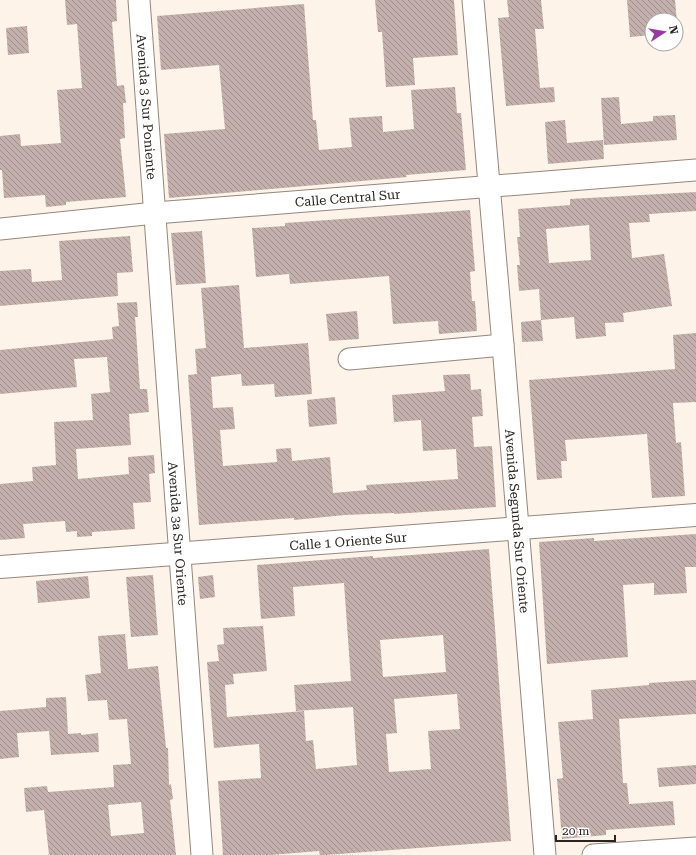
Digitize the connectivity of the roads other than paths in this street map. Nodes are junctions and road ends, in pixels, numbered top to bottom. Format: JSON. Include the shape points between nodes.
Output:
{"nodes":[{"id":1,"x":139,"y":0,"type":"edge"},
{"id":2,"x":473,"y":0,"type":"edge"},
{"id":3,"x":696,"y":170,"type":"edge"},
{"id":4,"x":490,"y":186,"type":"junction"},
{"id":5,"x":155,"y":213,"type":"junction"},
{"id":6,"x":0,"y":228,"type":"edge"},
{"id":7,"x":503,"y":345,"type":"junction"},
{"id":8,"x":349,"y":359,"type":"dead end"},
{"id":9,"x":696,"y":515,"type":"edge"},
{"id":10,"x":519,"y":528,"type":"junction"},
{"id":11,"x":180,"y":554,"type":"junction"},
{"id":12,"x":0,"y":567,"type":"edge"},
{"id":13,"x":696,"y":848,"type":"edge"},
{"id":14,"x":202,"y":855,"type":"edge"},
{"id":15,"x":545,"y":855,"type":"edge"},
{"id":16,"x":593,"y":855,"type":"edge"}],
"edges":[{"from":1,"to":5,"type":"street","name":"Avenida 3 Sur Poniente"},
{"from":2,"to":4,"type":"street","name":"Avenida Segunda Sur Oriente"},
{"from":3,"to":4,"type":"street","name":"Calle Central Sur"},
{"from":4,"to":5,"type":"street","name":"Calle Central Sur"},
{"from":4,"to":7,"type":"street","name":"Avenida Segunda Sur Oriente"},
{"from":5,"to":6,"type":"street","name":"Calle Central Sur"},
{"from":5,"to":11,"type":"street","name":"Avenida 3a Sur Oriente"},
{"from":7,"to":8,"type":"street"},
{"from":7,"to":10,"type":"street","name":"Avenida Segunda Sur Oriente"},
{"from":9,"to":10,"type":"street","name":"Calle 1 Oriente Sur"},
{"from":10,"to":11,"type":"street","name":"Calle 1 Oriente Sur"},
{"from":10,"to":15,"type":"street","name":"Avenida Segunda Sur Oriente"},
{"from":11,"to":12,"type":"street","name":"Calle 1 Oriente Sur"},
{"from":11,"to":14,"type":"street","name":"Avenida 3a Sur Oriente"},
{"from":13,"to":16,"type":"street"}]}
